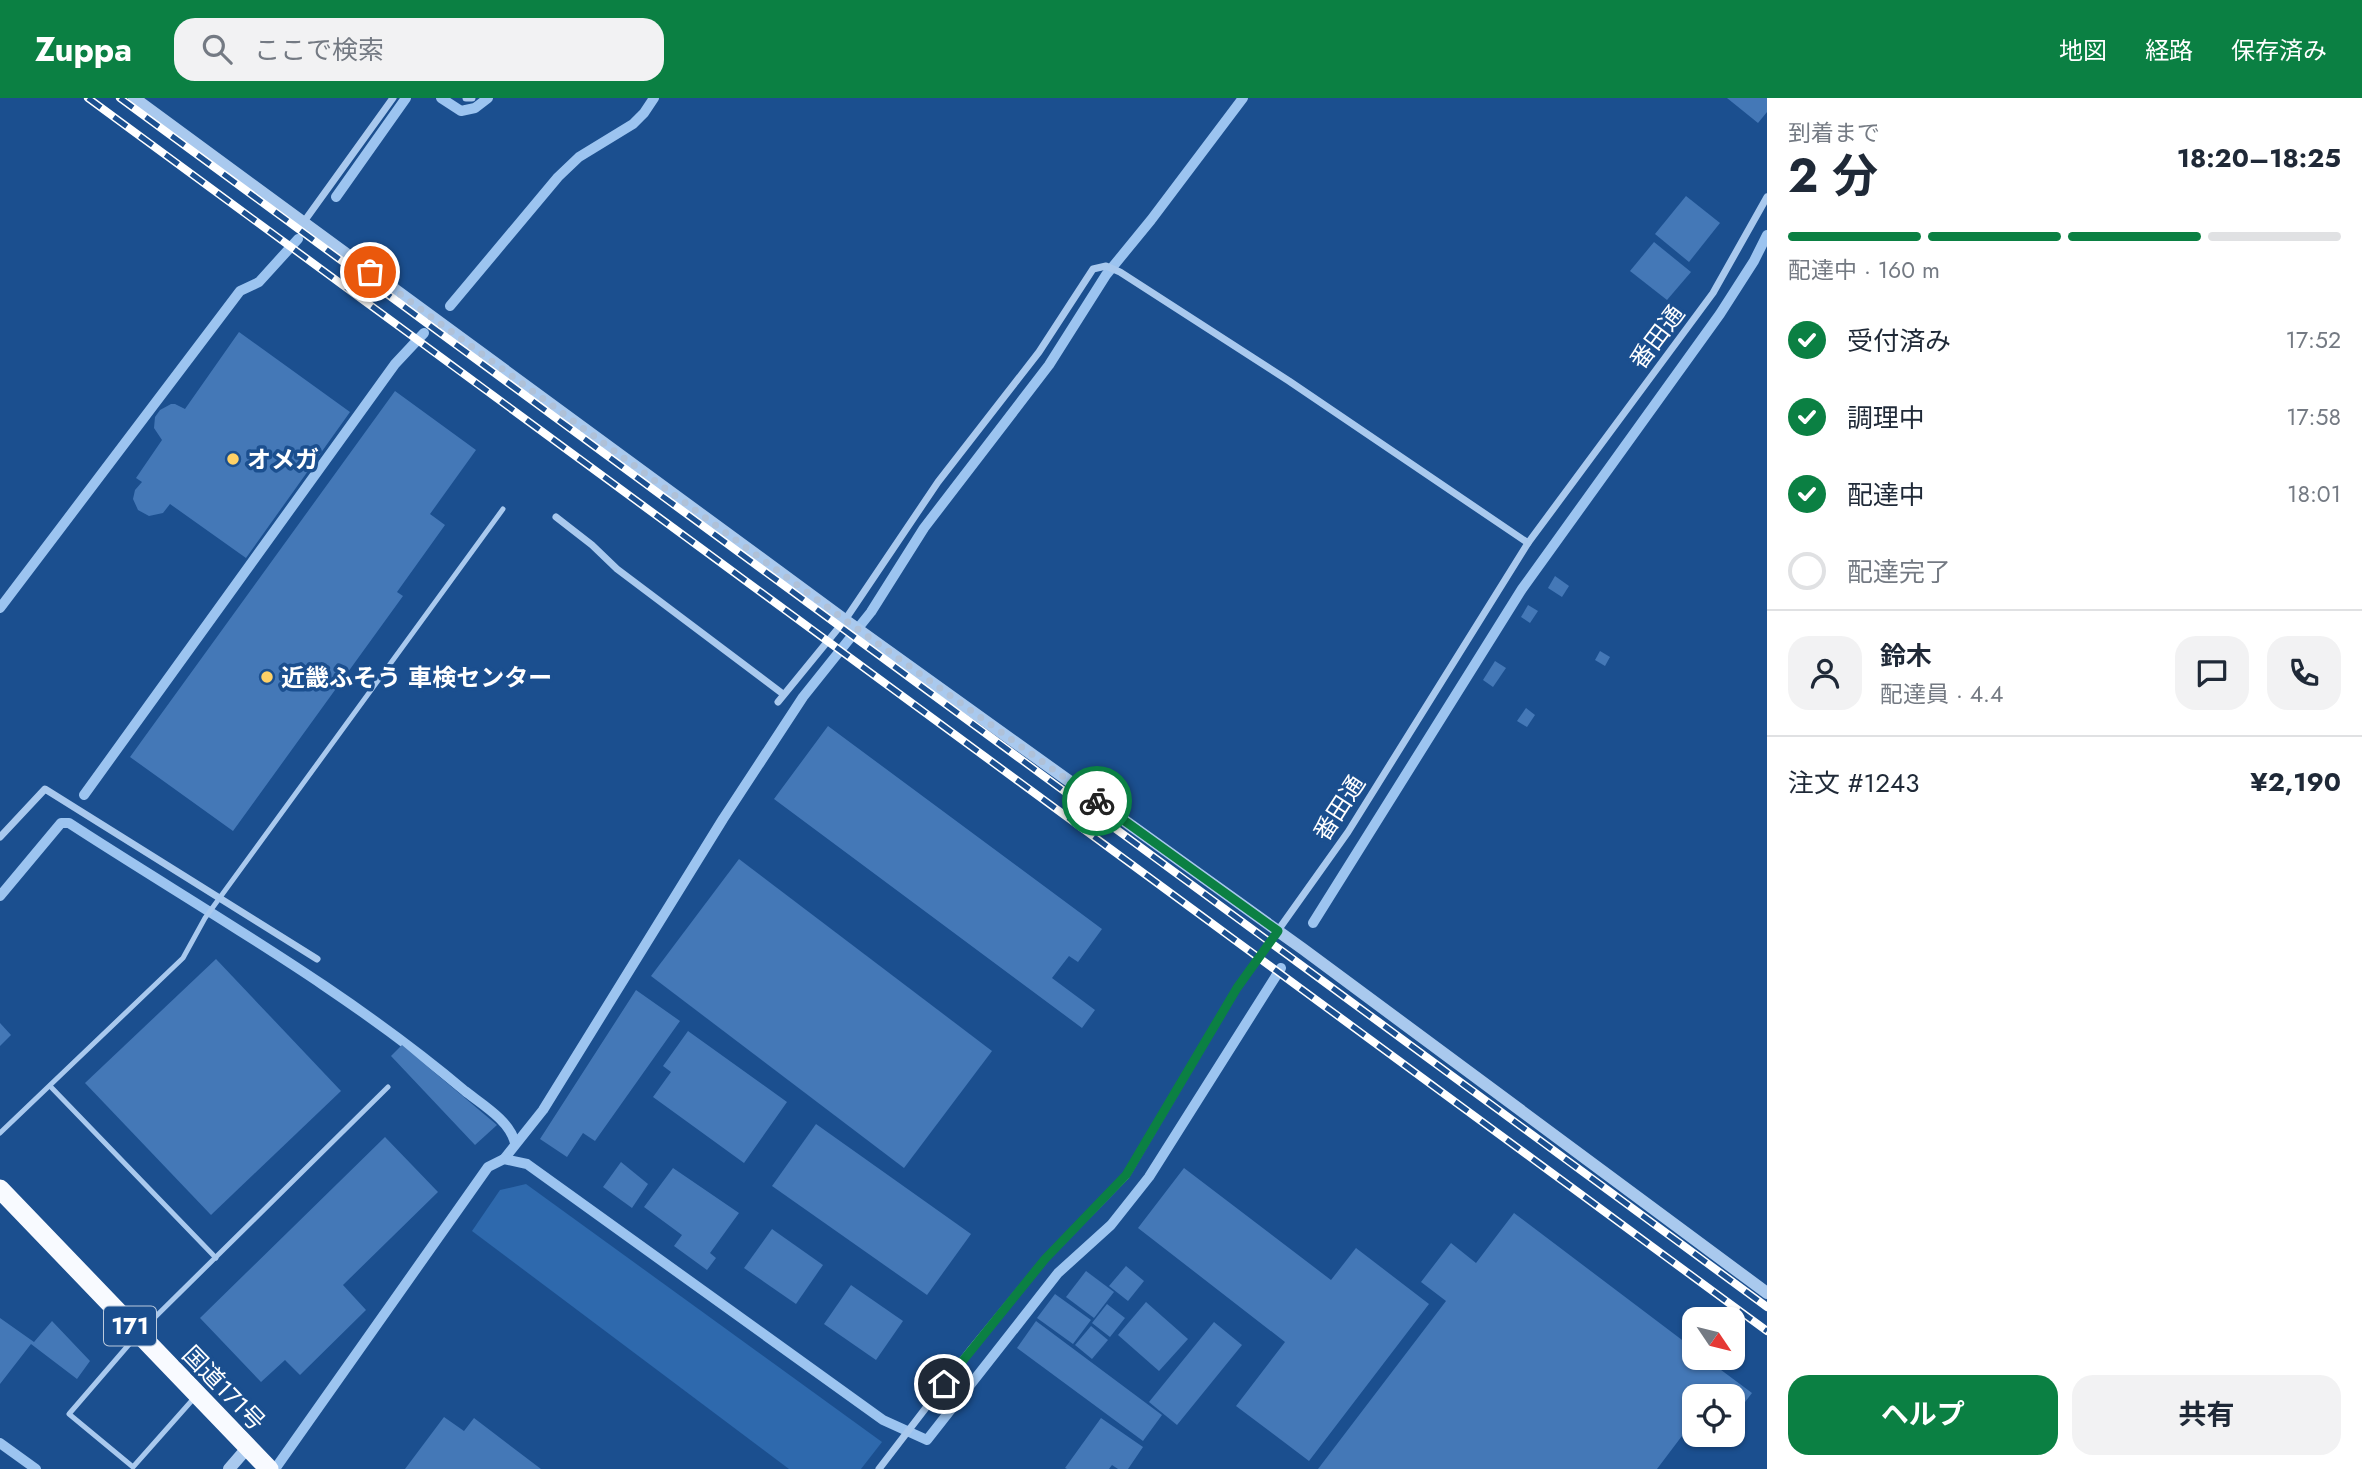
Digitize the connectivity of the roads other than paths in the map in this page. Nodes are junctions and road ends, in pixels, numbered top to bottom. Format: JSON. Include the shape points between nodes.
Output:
{"nodes":[{"id":1,"x":134,"y":98,"type":"edge"},
{"id":2,"x":393,"y":98,"type":"edge"},
{"id":3,"x":466,"y":98,"type":"edge"},
{"id":4,"x":472,"y":98,"type":"edge"},
{"id":5,"x":1767,"y":197,"type":"edge"},
{"id":6,"x":303,"y":223,"type":"junction"},
{"id":7,"x":503,"y":509,"type":"dead end"},
{"id":8,"x":555,"y":517,"type":"dead end"},
{"id":9,"x":1528,"y":543,"type":"junction"},
{"id":10,"x":848,"y":622,"type":"junction"},
{"id":11,"x":783,"y":694,"type":"junction"},
{"id":12,"x":778,"y":702,"type":"dead end"},
{"id":13,"x":0,"y":837,"type":"edge"},
{"id":14,"x":220,"y":899,"type":"junction"},
{"id":15,"x":1278,"y":931,"type":"junction"},
{"id":16,"x":317,"y":959,"type":"dead end"},
{"id":17,"x":50,"y":1086,"type":"junction"},
{"id":18,"x":388,"y":1087,"type":"dead end"},
{"id":19,"x":0,"y":1133,"type":"edge"},
{"id":20,"x":0,"y":1189,"type":"edge"},
{"id":21,"x":216,"y":1258,"type":"junction"},
{"id":22,"x":1767,"y":1293,"type":"edge"},
{"id":23,"x":138,"y":1334,"type":"junction"},
{"id":24,"x":196,"y":1395,"type":"junction"},
{"id":25,"x":248,"y":1447,"type":"junction"},
{"id":26,"x":265,"y":1465,"type":"edge"},
{"id":27,"x":229,"y":1469,"type":"edge"},
{"id":28,"x":879,"y":1469,"type":"edge"}],
"edges":[{"from":1,"to":6,"type":"street"},
{"from":2,"to":6,"type":"street"},
{"from":3,"to":4,"type":"street"},
{"from":5,"to":9,"type":"street","name":"番田通","via":[[1713,293]]},
{"from":6,"to":10,"type":"street"},
{"from":7,"to":14,"type":"lane"},
{"from":8,"to":11,"type":"street"},
{"from":9,"to":10,"type":"street","via":[[1106,266],[1093,269],[1039,352],[938,482]]},
{"from":9,"to":15,"type":"street","name":"番田通","via":[[1348,832]]},
{"from":10,"to":11,"type":"street"},
{"from":10,"to":15,"type":"street"},
{"from":11,"to":12,"type":"street"},
{"from":13,"to":14,"type":"street","via":[[45,789]]},
{"from":14,"to":16,"type":"street"},
{"from":14,"to":17,"type":"lane","via":[[183,958]]},
{"from":15,"to":22,"type":"street"},
{"from":15,"to":28,"type":"street","name":"番田通","via":[[1237,988],[1126,1175],[1045,1259]]},
{"from":17,"to":19,"type":"lane"},
{"from":17,"to":21,"type":"lane"},
{"from":18,"to":21,"type":"lane"},
{"from":20,"to":23,"type":"highway","name":"国道171号","number":"171"},
{"from":21,"to":23,"type":"lane"},
{"from":23,"to":24,"type":"highway","name":"国道171号","number":"171"},
{"from":23,"to":24,"type":"lane","via":[[69,1414],[133,1467]]},
{"from":24,"to":25,"type":"highway","name":"国道171号","number":"171"},
{"from":25,"to":26,"type":"highway","name":"国道171号","number":"171"},
{"from":25,"to":27,"type":"street"}]}
